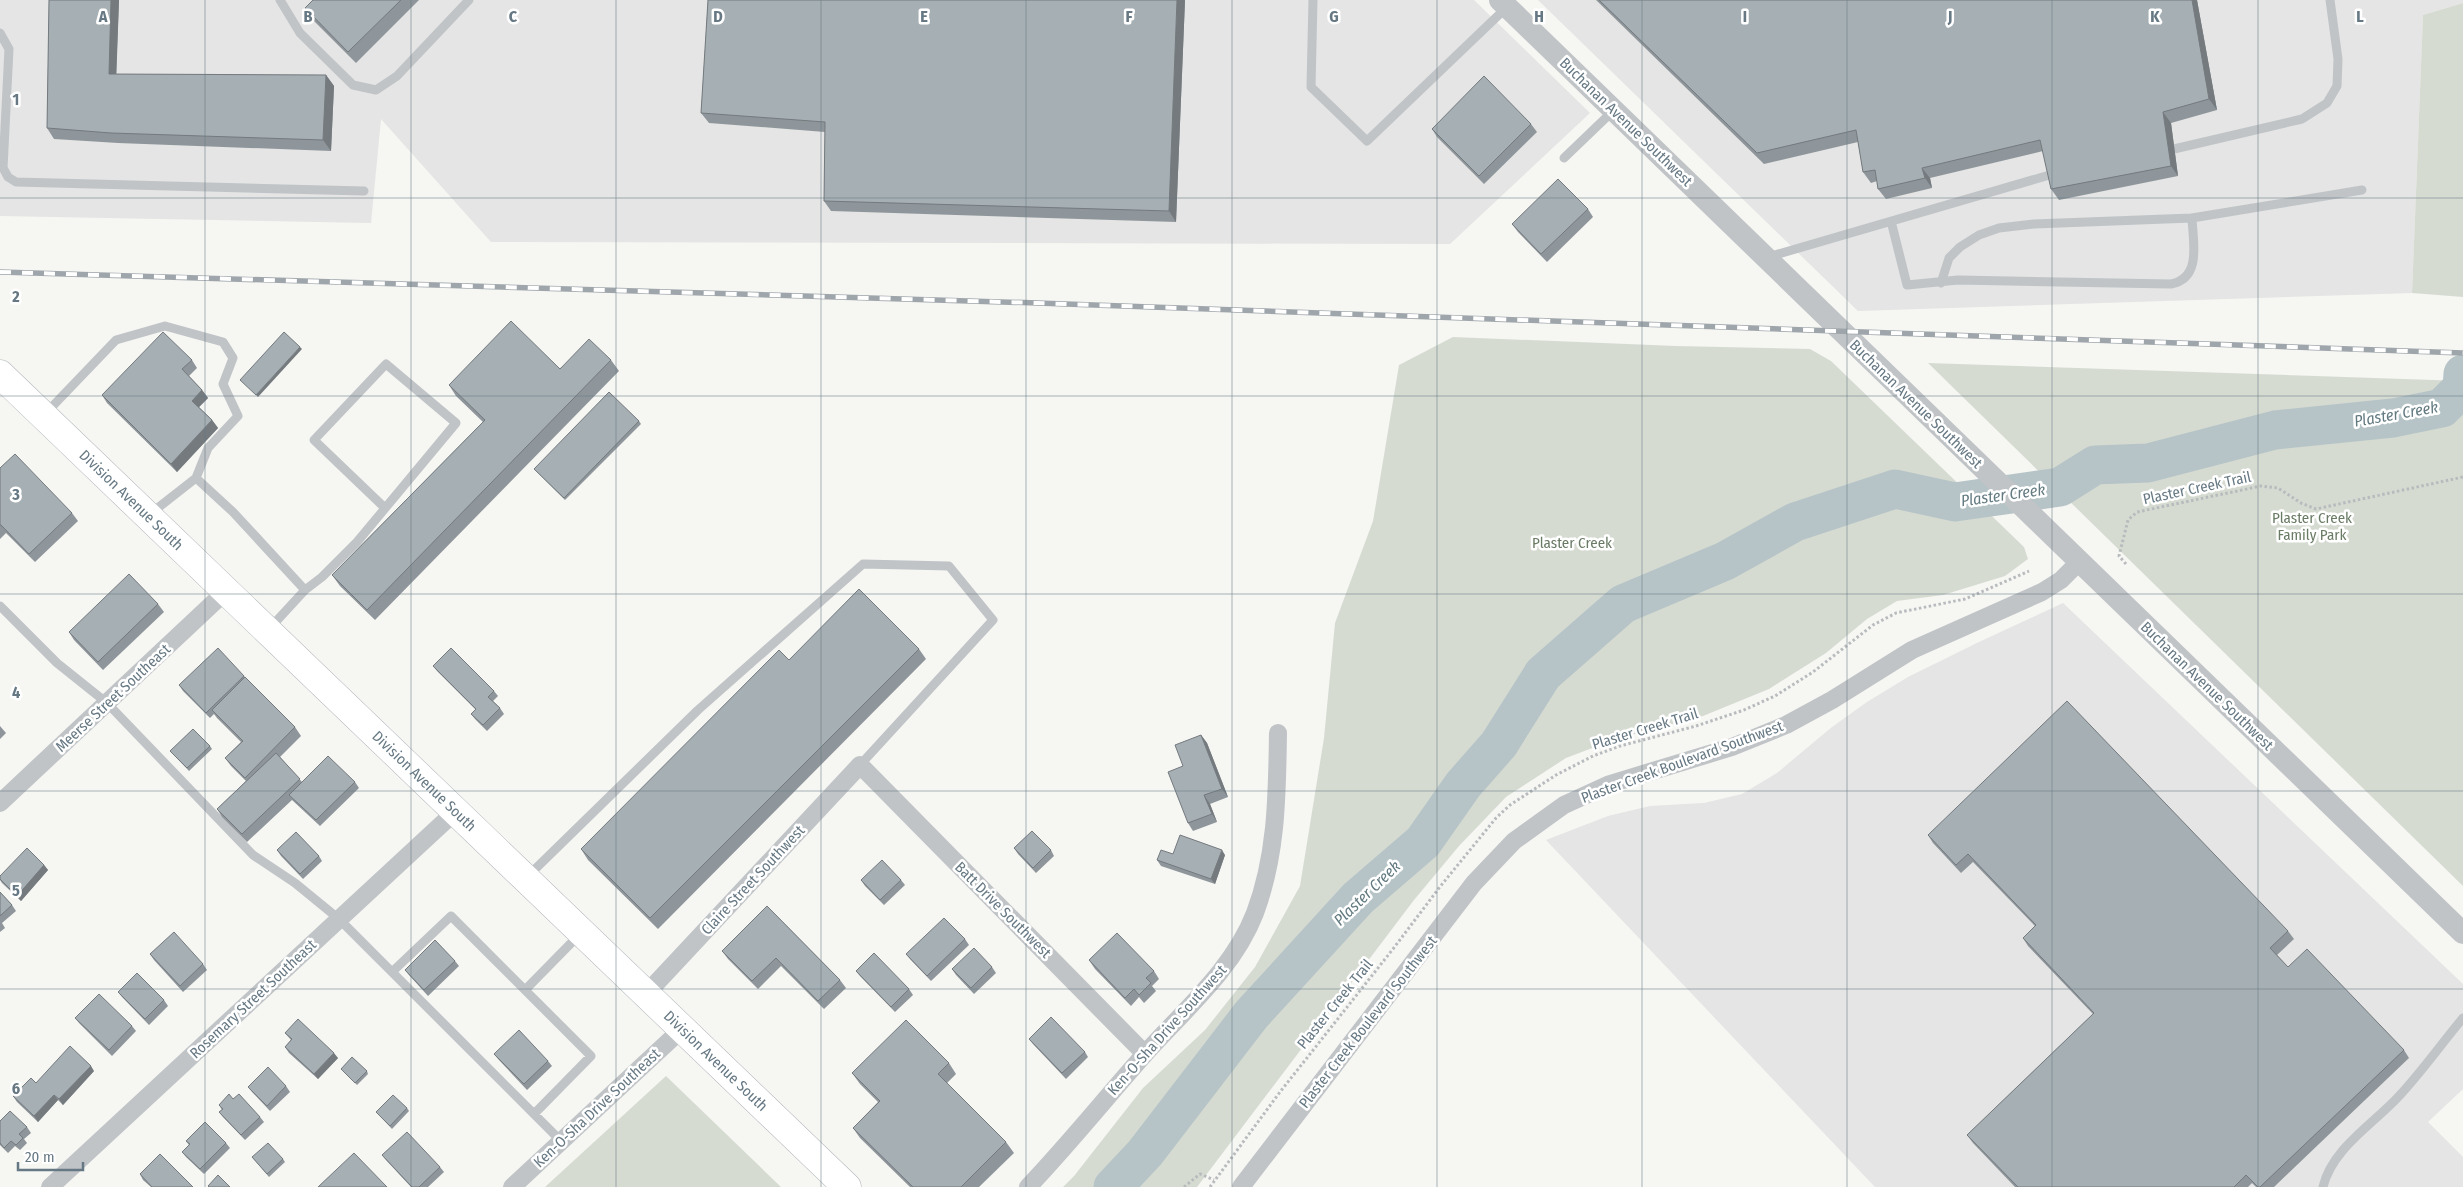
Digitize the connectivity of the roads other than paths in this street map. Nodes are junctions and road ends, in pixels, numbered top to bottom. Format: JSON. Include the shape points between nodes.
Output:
{"nodes":[{"id":1,"x":280,"y":0,"type":"edge"},
{"id":2,"x":469,"y":0,"type":"edge"},
{"id":3,"x":1313,"y":0,"type":"edge"},
{"id":4,"x":2330,"y":0,"type":"edge"},
{"id":5,"x":1503,"y":4,"type":"edge"},
{"id":6,"x":0,"y":34,"type":"edge"},
{"id":7,"x":1615,"y":110,"type":"junction"},
{"id":8,"x":2174,"y":150,"type":"dead end"},
{"id":9,"x":1564,"y":158,"type":"dead end"},
{"id":10,"x":2054,"y":174,"type":"edge"},
{"id":11,"x":2362,"y":190,"type":"dead end"},
{"id":12,"x":364,"y":191,"type":"dead end"},
{"id":13,"x":2192,"y":218,"type":"junction"},
{"id":14,"x":1891,"y":221,"type":"junction"},
{"id":15,"x":1768,"y":257,"type":"junction"},
{"id":16,"x":1941,"y":283,"type":"junction"},
{"id":17,"x":0,"y":375,"type":"edge"},
{"id":18,"x":44,"y":414,"type":"junction"},
{"id":19,"x":196,"y":478,"type":"junction"},
{"id":20,"x":385,"y":508,"type":"junction"},
{"id":21,"x":148,"y":516,"type":"junction"},
{"id":22,"x":2079,"y":562,"type":"junction"},
{"id":23,"x":305,"y":590,"type":"junction"},
{"id":24,"x":225,"y":592,"type":"junction"},
{"id":25,"x":0,"y":606,"type":"edge"},
{"id":26,"x":266,"y":632,"type":"junction"},
{"id":27,"x":107,"y":703,"type":"junction"},
{"id":28,"x":1278,"y":733,"type":"dead end"},
{"id":29,"x":860,"y":766,"type":"junction"},
{"id":30,"x":0,"y":803,"type":"edge"},
{"id":31,"x":456,"y":810,"type":"junction"},
{"id":32,"x":526,"y":878,"type":"junction"},
{"id":33,"x":339,"y":919,"type":"junction"},
{"id":34,"x":582,"y":932,"type":"junction"},
{"id":35,"x":2463,"y":933,"type":"edge"},
{"id":36,"x":392,"y":972,"type":"junction"},
{"id":37,"x":525,"y":990,"type":"junction"},
{"id":38,"x":646,"y":994,"type":"junction"},
{"id":39,"x":2463,"y":1018,"type":"edge"},
{"id":40,"x":682,"y":1029,"type":"junction"},
{"id":41,"x":1145,"y":1054,"type":"junction"},
{"id":42,"x":534,"y":1114,"type":"junction"},
{"id":43,"x":561,"y":1142,"type":"junction"},
{"id":44,"x":50,"y":1187,"type":"edge"},
{"id":45,"x":512,"y":1187,"type":"edge"},
{"id":46,"x":847,"y":1187,"type":"edge"},
{"id":47,"x":1028,"y":1187,"type":"edge"},
{"id":48,"x":1241,"y":1187,"type":"edge"},
{"id":49,"x":2323,"y":1187,"type":"edge"}],
"edges":[{"from":1,"to":2,"type":"lane","via":[[300,33],[353,85],[376,90],[397,76]]},
{"from":3,"to":5,"type":"lane","via":[[1311,87],[1367,141]]},
{"from":4,"to":8,"type":"lane","via":[[2338,59],[2336,86],[2327,103],[2302,119]]},
{"from":5,"to":7,"type":"street","name":"Buchanan Avenue Southwest"},
{"from":6,"to":12,"type":"lane","via":[[9,49],[3,168],[16,182]]},
{"from":7,"to":9,"type":"lane"},
{"from":7,"to":15,"type":"street","name":"Buchanan Avenue Southwest"},
{"from":10,"to":14,"type":"lane"},
{"from":11,"to":13,"type":"lane"},
{"from":13,"to":16,"type":"lane","via":[[1998,228],[1978,235],[1954,253],[1949,258]]},
{"from":13,"to":16,"type":"lane","via":[[2193,268],[2179,282],[1958,280]]},
{"from":14,"to":15,"type":"lane"},
{"from":14,"to":16,"type":"lane","via":[[1907,286]]},
{"from":15,"to":22,"type":"street","name":"Buchanan Avenue Southwest"},
{"from":17,"to":18,"type":"main road","name":"Division Avenue South"},
{"from":18,"to":19,"type":"lane","via":[[116,340],[165,326],[224,342],[232,358],[223,384],[238,416],[208,448]]},
{"from":18,"to":21,"type":"main road","name":"Division Avenue South"},
{"from":19,"to":21,"type":"lane"},
{"from":19,"to":23,"type":"lane","via":[[233,512]]},
{"from":20,"to":20,"type":"lane","via":[[456,423],[386,364],[314,440]]},
{"from":20,"to":23,"type":"lane","via":[[357,542]]},
{"from":21,"to":24,"type":"main road","name":"Division Avenue South"},
{"from":22,"to":35,"type":"street","name":"Buchanan Avenue Southwest"},
{"from":22,"to":48,"type":"street","name":"Plaster Creek Boulevard Southwest","via":[[2047,590],[1912,650],[1808,714],[1732,747],[1610,784],[1564,805],[1529,829],[1474,883]]},
{"from":23,"to":26,"type":"lane"},
{"from":24,"to":26,"type":"main road","name":"Division Avenue South"},
{"from":24,"to":27,"type":"street","name":"Meerse Street Southeast"},
{"from":25,"to":27,"type":"lane","via":[[57,663]]},
{"from":26,"to":31,"type":"main road","name":"Division Avenue South"},
{"from":27,"to":30,"type":"street","name":"Meerse Street Southeast"},
{"from":27,"to":33,"type":"lane","via":[[253,855]]},
{"from":28,"to":41,"type":"street","name":"Ken-O-Sha Drive Southwest","via":[[1275,830],[1254,914],[1238,947],[1207,989]]},
{"from":29,"to":32,"type":"lane","via":[[993,620],[949,566],[863,564],[698,710]]},
{"from":29,"to":38,"type":"street","name":"Claire Street Southwest"},
{"from":29,"to":41,"type":"street","name":"Batt Drive Southwest"},
{"from":31,"to":32,"type":"main road","name":"Division Avenue South"},
{"from":31,"to":33,"type":"street","name":"Rosemary Street Southeast"},
{"from":32,"to":34,"type":"main road","name":"Division Avenue South"},
{"from":33,"to":36,"type":"lane"},
{"from":33,"to":44,"type":"street","name":"Rosemary Street Southeast"},
{"from":34,"to":37,"type":"lane"},
{"from":34,"to":38,"type":"main road","name":"Division Avenue South"},
{"from":36,"to":37,"type":"lane","via":[[451,916]]},
{"from":36,"to":42,"type":"lane"},
{"from":37,"to":42,"type":"lane","via":[[591,1056]]},
{"from":38,"to":40,"type":"main road","name":"Division Avenue South"},
{"from":39,"to":49,"type":"lane","via":[[2402,1093],[2344,1149],[2332,1164]]},
{"from":40,"to":43,"type":"street","name":"Ken-O-Sha Drive Southeast"},
{"from":40,"to":46,"type":"main road","name":"Division Avenue South"},
{"from":41,"to":47,"type":"street","name":"Ken-O-Sha Drive Southwest"},
{"from":42,"to":43,"type":"lane"},
{"from":43,"to":45,"type":"street","name":"Ken-O-Sha Drive Southeast"}]}
